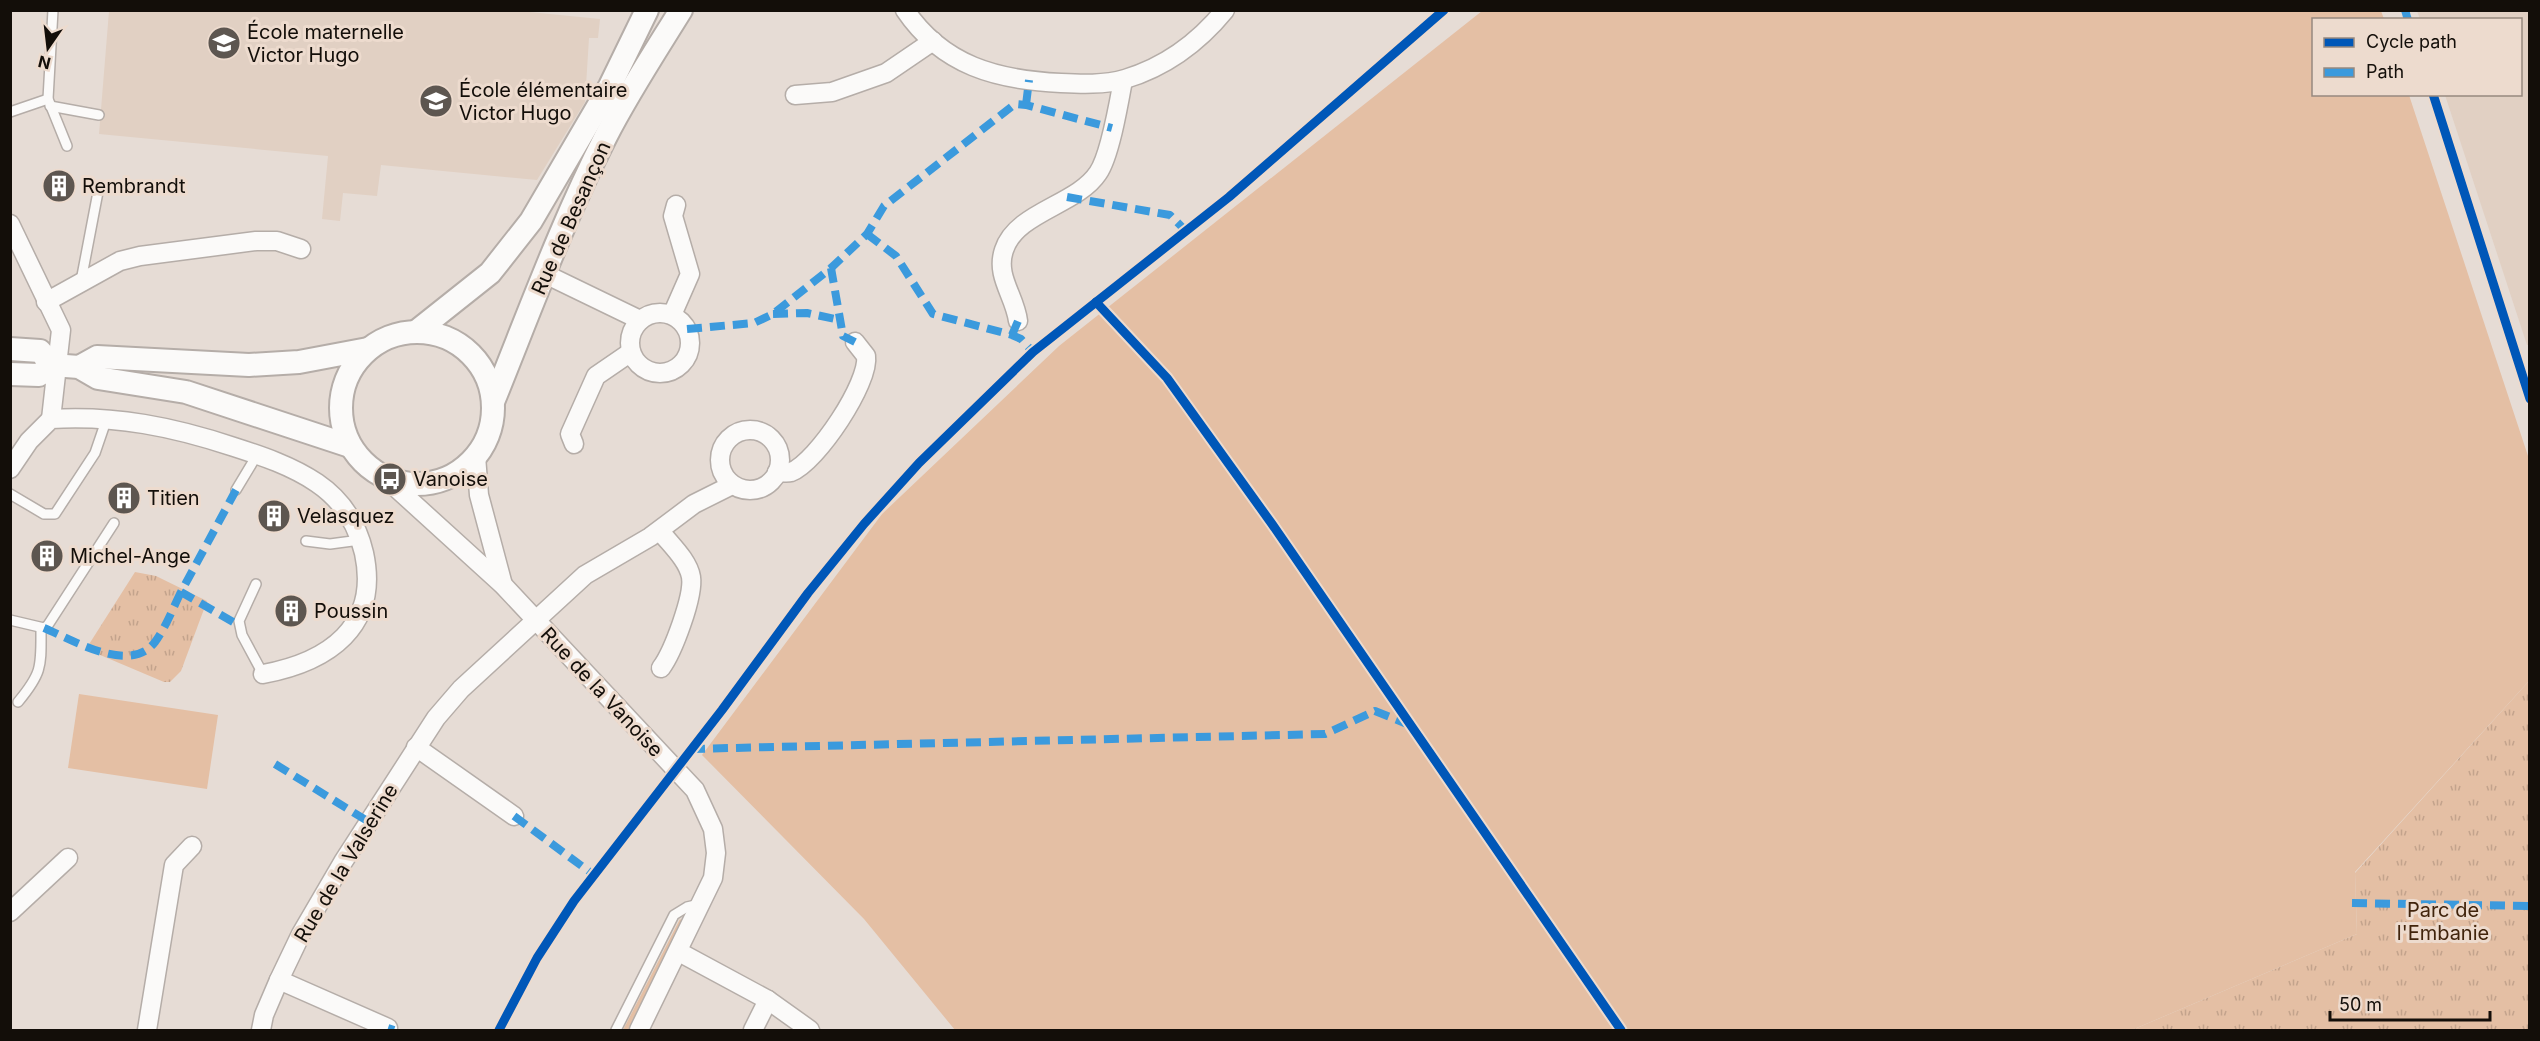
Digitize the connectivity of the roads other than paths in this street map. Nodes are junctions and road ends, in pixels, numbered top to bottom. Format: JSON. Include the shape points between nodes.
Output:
{"nodes":[{"id":1,"x":53,"y":10,"type":"edge"},
{"id":2,"x":647,"y":10,"type":"edge"},
{"id":3,"x":681,"y":10,"type":"edge"},
{"id":4,"x":905,"y":10,"type":"edge"},
{"id":5,"x":1225,"y":10,"type":"edge"},
{"id":6,"x":933,"y":41,"type":"junction"},
{"id":7,"x":1123,"y":80,"type":"junction"},
{"id":8,"x":795,"y":96,"type":"dead end"},
{"id":9,"x":49,"y":102,"type":"junction"},
{"id":10,"x":10,"y":112,"type":"edge"},
{"id":11,"x":99,"y":116,"type":"dead end"},
{"id":12,"x":67,"y":146,"type":"dead end"},
{"id":13,"x":98,"y":192,"type":"dead end"},
{"id":14,"x":676,"y":205,"type":"dead end"},
{"id":15,"x":10,"y":224,"type":"edge"},
{"id":16,"x":301,"y":249,"type":"dead end"},
{"id":17,"x":545,"y":274,"type":"junction"},
{"id":18,"x":80,"y":284,"type":"junction"},
{"id":19,"x":46,"y":302,"type":"junction"},
{"id":20,"x":672,"y":315,"type":"junction"},
{"id":21,"x":640,"y":320,"type":"junction"},
{"id":22,"x":1018,"y":321,"type":"dead end"},
{"id":23,"x":417,"y":331,"type":"junction"},
{"id":24,"x":855,"y":342,"type":"dead end"},
{"id":25,"x":10,"y":349,"type":"edge"},
{"id":26,"x":368,"y":349,"type":"junction"},
{"id":27,"x":631,"y":352,"type":"junction"},
{"id":28,"x":63,"y":366,"type":"junction"},
{"id":29,"x":10,"y":374,"type":"edge"},
{"id":30,"x":493,"y":402,"type":"junction"},
{"id":31,"x":107,"y":418,"type":"junction"},
{"id":32,"x":51,"y":419,"type":"junction"},
{"id":33,"x":574,"y":444,"type":"dead end"},
{"id":34,"x":350,"y":446,"type":"junction"},
{"id":35,"x":257,"y":455,"type":"junction"},
{"id":36,"x":476,"y":456,"type":"junction"},
{"id":37,"x":10,"y":469,"type":"edge"},
{"id":38,"x":777,"y":472,"type":"junction"},
{"id":39,"x":382,"y":476,"type":"junction"},
{"id":40,"x":732,"y":484,"type":"junction"},
{"id":41,"x":236,"y":490,"type":"dead end"},
{"id":42,"x":10,"y":494,"type":"edge"},
{"id":43,"x":114,"y":523,"type":"dead end"},
{"id":44,"x":660,"y":531,"type":"junction"},
{"id":45,"x":360,"y":540,"type":"junction"},
{"id":46,"x":306,"y":541,"type":"dead end"},
{"id":47,"x":256,"y":584,"type":"dead end"},
{"id":48,"x":503,"y":585,"type":"junction"},
{"id":49,"x":10,"y":620,"type":"edge"},
{"id":50,"x":535,"y":620,"type":"junction"},
{"id":51,"x":41,"y":628,"type":"junction"},
{"id":52,"x":661,"y":668,"type":"dead end"},
{"id":53,"x":263,"y":674,"type":"joint"},
{"id":54,"x":18,"y":702,"type":"dead end"},
{"id":55,"x":416,"y":747,"type":"junction"},
{"id":56,"x":514,"y":816,"type":"dead end"},
{"id":57,"x":192,"y":846,"type":"dead end"},
{"id":58,"x":68,"y":858,"type":"dead end"},
{"id":59,"x":702,"y":903,"type":"junction"},
{"id":60,"x":10,"y":912,"type":"edge"},
{"id":61,"x":679,"y":952,"type":"junction"},
{"id":62,"x":279,"y":980,"type":"junction"},
{"id":63,"x":768,"y":1000,"type":"junction"},
{"id":64,"x":388,"y":1028,"type":"dead end"},
{"id":65,"x":147,"y":1030,"type":"edge"},
{"id":66,"x":261,"y":1030,"type":"edge"},
{"id":67,"x":616,"y":1030,"type":"edge"},
{"id":68,"x":639,"y":1030,"type":"edge"},
{"id":69,"x":753,"y":1030,"type":"edge"},
{"id":70,"x":810,"y":1030,"type":"edge"}],
"edges":[{"from":1,"to":9,"type":"lane"},
{"from":2,"to":23,"type":"street","name":"Rue de Besançon","via":[[610,86],[531,221],[490,273]]},
{"from":3,"to":17,"type":"street","name":"Rue de Besançon","via":[[605,138]]},
{"from":4,"to":6,"type":"street"},
{"from":5,"to":7,"type":"street","via":[[1178,55]]},
{"from":6,"to":7,"type":"street","via":[[976,69],[992,74],[1068,83]]},
{"from":6,"to":8,"type":"street","via":[[886,73],[832,92]]},
{"from":7,"to":22,"type":"street","via":[[1099,172],[1087,185],[1022,226],[1004,250],[1002,278]]},
{"from":9,"to":10,"type":"lane"},
{"from":9,"to":11,"type":"lane"},
{"from":9,"to":12,"type":"lane"},
{"from":13,"to":18,"type":"lane"},
{"from":14,"to":20,"type":"street","via":[[673,216],[690,274]]},
{"from":15,"to":19,"type":"street"},
{"from":16,"to":18,"type":"street","via":[[277,241],[256,241],[173,250],[120,261]]},
{"from":17,"to":21,"type":"street"},
{"from":17,"to":30,"type":"street","name":"Rue de Besançon"},
{"from":18,"to":19,"type":"street"},
{"from":19,"to":28,"type":"street","via":[[61,330]]},
{"from":20,"to":21,"type":"street","via":[[656,313]]},
{"from":20,"to":27,"type":"street","via":[[687,329],[691,339],[687,358],[680,366],[662,374],[652,373],[635,361]]},
{"from":21,"to":27,"type":"street","via":[[630,338]]},
{"from":23,"to":26,"type":"street","via":[[391,336]]},
{"from":23,"to":30,"type":"street","via":[[445,336],[469,352],[483,371]]},
{"from":24,"to":38,"type":"street","via":[[866,356],[865,368],[831,436],[800,467],[789,473]]},
{"from":25,"to":28,"type":"street","via":[[40,351]]},
{"from":26,"to":28,"type":"street","via":[[276,364],[97,357]]},
{"from":26,"to":34,"type":"street","via":[[351,369],[341,394],[341,421]]},
{"from":27,"to":33,"type":"street","via":[[596,376],[570,434]]},
{"from":28,"to":29,"type":"street","via":[[39,375]]},
{"from":28,"to":32,"type":"street"},
{"from":28,"to":34,"type":"street","via":[[98,378],[186,392]]},
{"from":30,"to":36,"type":"street","via":[[492,421]]},
{"from":31,"to":32,"type":"street"},
{"from":31,"to":35,"type":"street","via":[[186,431]]},
{"from":31,"to":42,"type":"lane","via":[[95,453],[55,514],[44,514]]},
{"from":32,"to":37,"type":"street","via":[[29,441]]},
{"from":34,"to":39,"type":"street"},
{"from":35,"to":41,"type":"lane"},
{"from":35,"to":45,"type":"street","via":[[304,475],[330,494],[354,522]]},
{"from":36,"to":39,"type":"street","via":[[459,472],[437,481],[413,484]]},
{"from":36,"to":48,"type":"street","name":"Rue de la Vanoise","via":[[479,495]]},
{"from":38,"to":40,"type":"street","via":[[758,489],[740,489]]},
{"from":38,"to":40,"type":"street","via":[[779,454],[770,439],[754,431],[737,433],[724,445],[720,462]]},
{"from":39,"to":48,"type":"street","name":"Rue de la Vanoise"},
{"from":40,"to":44,"type":"street","name":"Rue de la Valserine","via":[[694,504]]},
{"from":43,"to":51,"type":"lane","via":[[52,621]]},
{"from":44,"to":50,"type":"street","name":"Rue de la Valserine","via":[[585,575]]},
{"from":44,"to":52,"type":"street","via":[[692,578],[670,656]]},
{"from":45,"to":46,"type":"lane","via":[[330,544]]},
{"from":45,"to":53,"type":"street","via":[[368,579],[355,623],[334,646],[311,660],[292,669]]},
{"from":47,"to":53,"type":"lane","via":[[239,621],[242,635]]},
{"from":48,"to":50,"type":"street","name":"Rue de la Vanoise"},
{"from":49,"to":51,"type":"lane"},
{"from":50,"to":55,"type":"street","name":"Rue de la Valserine","via":[[461,689]]},
{"from":50,"to":59,"type":"street","name":"Rue de la Vanoise","via":[[695,790],[713,829],[716,853],[713,878]]},
{"from":51,"to":54,"type":"lane","via":[[40,669]]},
{"from":55,"to":56,"type":"street"},
{"from":55,"to":62,"type":"street","name":"Rue de la Valserine","via":[[343,862]]},
{"from":57,"to":65,"type":"street","via":[[174,865]]},
{"from":58,"to":60,"type":"street"},
{"from":59,"to":61,"type":"street","name":"Rue de la Vanoise"},
{"from":59,"to":67,"type":"lane","via":[[674,915]]},
{"from":61,"to":63,"type":"street"},
{"from":61,"to":68,"type":"street","name":"Rue de la Vanoise"},
{"from":62,"to":64,"type":"street"},
{"from":62,"to":66,"type":"street","name":"Rue de la Valserine"},
{"from":63,"to":69,"type":"street"},
{"from":63,"to":70,"type":"street"}]}
